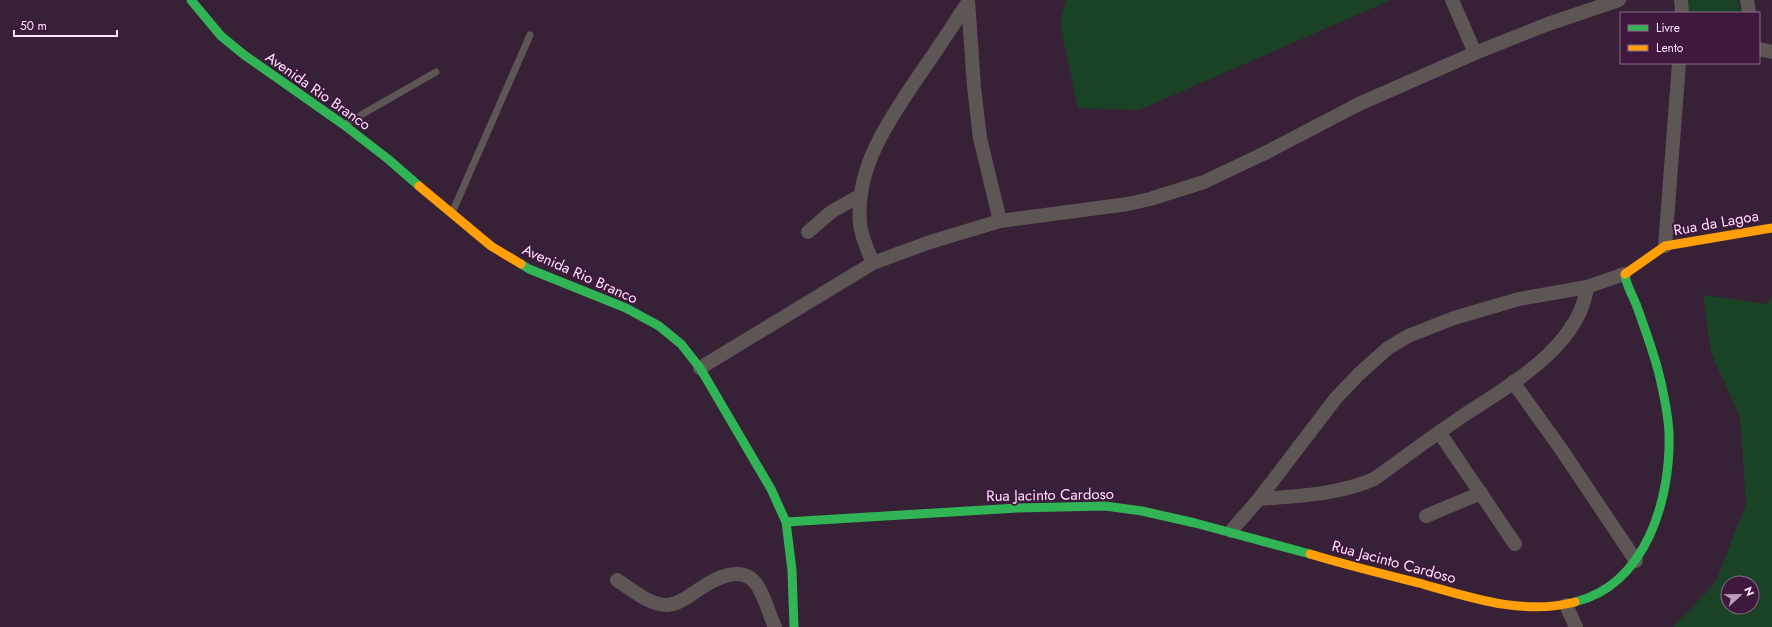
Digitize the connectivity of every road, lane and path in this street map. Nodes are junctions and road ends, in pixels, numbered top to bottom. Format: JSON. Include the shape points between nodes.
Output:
{"nodes":[{"id":1,"x":191,"y":0,"type":"edge"},
{"id":2,"x":1452,"y":0,"type":"edge"},
{"id":3,"x":1619,"y":0,"type":"edge"},
{"id":4,"x":1681,"y":0,"type":"edge"},
{"id":5,"x":1747,"y":0,"type":"edge"},
{"id":6,"x":968,"y":2,"type":"edge"},
{"id":7,"x":1682,"y":12,"type":"edge"},
{"id":8,"x":1749,"y":12,"type":"edge"},
{"id":9,"x":530,"y":35,"type":"dead end"},
{"id":10,"x":1760,"y":49,"type":"edge"},
{"id":11,"x":1772,"y":52,"type":"edge"},
{"id":12,"x":1475,"y":53,"type":"junction"},
{"id":13,"x":1679,"y":64,"type":"edge"},
{"id":14,"x":436,"y":72,"type":"dead end"},
{"id":15,"x":344,"y":125,"type":"junction"},
{"id":16,"x":861,"y":195,"type":"junction"},
{"id":17,"x":451,"y":214,"type":"junction"},
{"id":18,"x":1000,"y":221,"type":"junction"},
{"id":19,"x":1772,"y":228,"type":"edge"},
{"id":20,"x":808,"y":232,"type":"dead end"},
{"id":21,"x":1665,"y":246,"type":"junction"},
{"id":22,"x":874,"y":263,"type":"junction"},
{"id":23,"x":1624,"y":274,"type":"junction"},
{"id":24,"x":1587,"y":287,"type":"junction"},
{"id":25,"x":700,"y":368,"type":"junction"},
{"id":26,"x":1513,"y":382,"type":"junction"},
{"id":27,"x":1439,"y":432,"type":"junction"},
{"id":28,"x":1481,"y":493,"type":"junction"},
{"id":29,"x":1259,"y":499,"type":"junction"},
{"id":30,"x":1426,"y":516,"type":"dead end"},
{"id":31,"x":786,"y":522,"type":"junction"},
{"id":32,"x":1231,"y":531,"type":"junction"},
{"id":33,"x":1514,"y":544,"type":"dead end"},
{"id":34,"x":1636,"y":561,"type":"junction"},
{"id":35,"x":617,"y":580,"type":"dead end"},
{"id":36,"x":1566,"y":605,"type":"junction"},
{"id":37,"x":775,"y":627,"type":"edge"},
{"id":38,"x":794,"y":627,"type":"edge"},
{"id":39,"x":1576,"y":627,"type":"edge"}],
"edges":[{"from":1,"to":15,"type":"street","name":"Avenida Rio Branco","via":[[221,36],[243,54]]},
{"from":2,"to":12,"type":"street"},
{"from":3,"to":12,"type":"street","via":[[1548,24]]},
{"from":4,"to":7,"type":"street"},
{"from":5,"to":8,"type":"street"},
{"from":6,"to":16,"type":"street","via":[[892,117],[872,156]]},
{"from":6,"to":18,"type":"street","via":[[979,131]]},
{"from":9,"to":17,"type":"lane"},
{"from":10,"to":11,"type":"street"},
{"from":12,"to":18,"type":"street","via":[[1359,104],[1204,182],[1128,204]]},
{"from":13,"to":21,"type":"street"},
{"from":14,"to":15,"type":"lane"},
{"from":15,"to":17,"type":"street","name":"Avenida Rio Branco"},
{"from":16,"to":20,"type":"street","via":[[835,210]]},
{"from":16,"to":22,"type":"street","via":[[860,225]]},
{"from":17,"to":25,"type":"street","name":"Avenida Rio Branco","via":[[491,246],[529,269],[626,308],[659,326],[681,344]]},
{"from":18,"to":22,"type":"street","via":[[930,242]]},
{"from":19,"to":21,"type":"street","name":"Rua da Lagoa"},
{"from":21,"to":23,"type":"street"},
{"from":22,"to":25,"type":"street"},
{"from":23,"to":24,"type":"street"},
{"from":23,"to":34,"type":"street","name":"Rua Jacinto Cardoso","via":[[1655,363],[1668,418],[1670,455],[1665,494],[1648,540]]},
{"from":24,"to":26,"type":"street","via":[[1583,306],[1573,326],[1547,356]]},
{"from":24,"to":29,"type":"street","via":[[1519,299],[1454,318],[1408,336],[1388,348],[1358,374],[1336,398]]},
{"from":25,"to":31,"type":"street","name":"Avenida Rio Branco","via":[[771,488]]},
{"from":26,"to":27,"type":"street"},
{"from":26,"to":34,"type":"street"},
{"from":27,"to":28,"type":"street"},
{"from":27,"to":29,"type":"street","via":[[1374,479],[1356,487],[1316,494]]},
{"from":28,"to":30,"type":"street"},
{"from":28,"to":33,"type":"street"},
{"from":29,"to":32,"type":"street"},
{"from":31,"to":32,"type":"street","name":"Rua Jacinto Cardoso","via":[[1036,507],[1096,506],[1134,510]]},
{"from":31,"to":38,"type":"street","name":"Avenida Rio Branco","via":[[792,570]]},
{"from":32,"to":36,"type":"street","name":"Rua Jacinto Cardoso","via":[[1479,599],[1524,606]]},
{"from":34,"to":36,"type":"street","name":"Rua Jacinto Cardoso","via":[[1597,592]]},
{"from":35,"to":37,"type":"street","via":[[651,601],[668,605],[683,600],[715,578],[742,575],[751,578],[757,584]]},
{"from":36,"to":39,"type":"street"}]}
